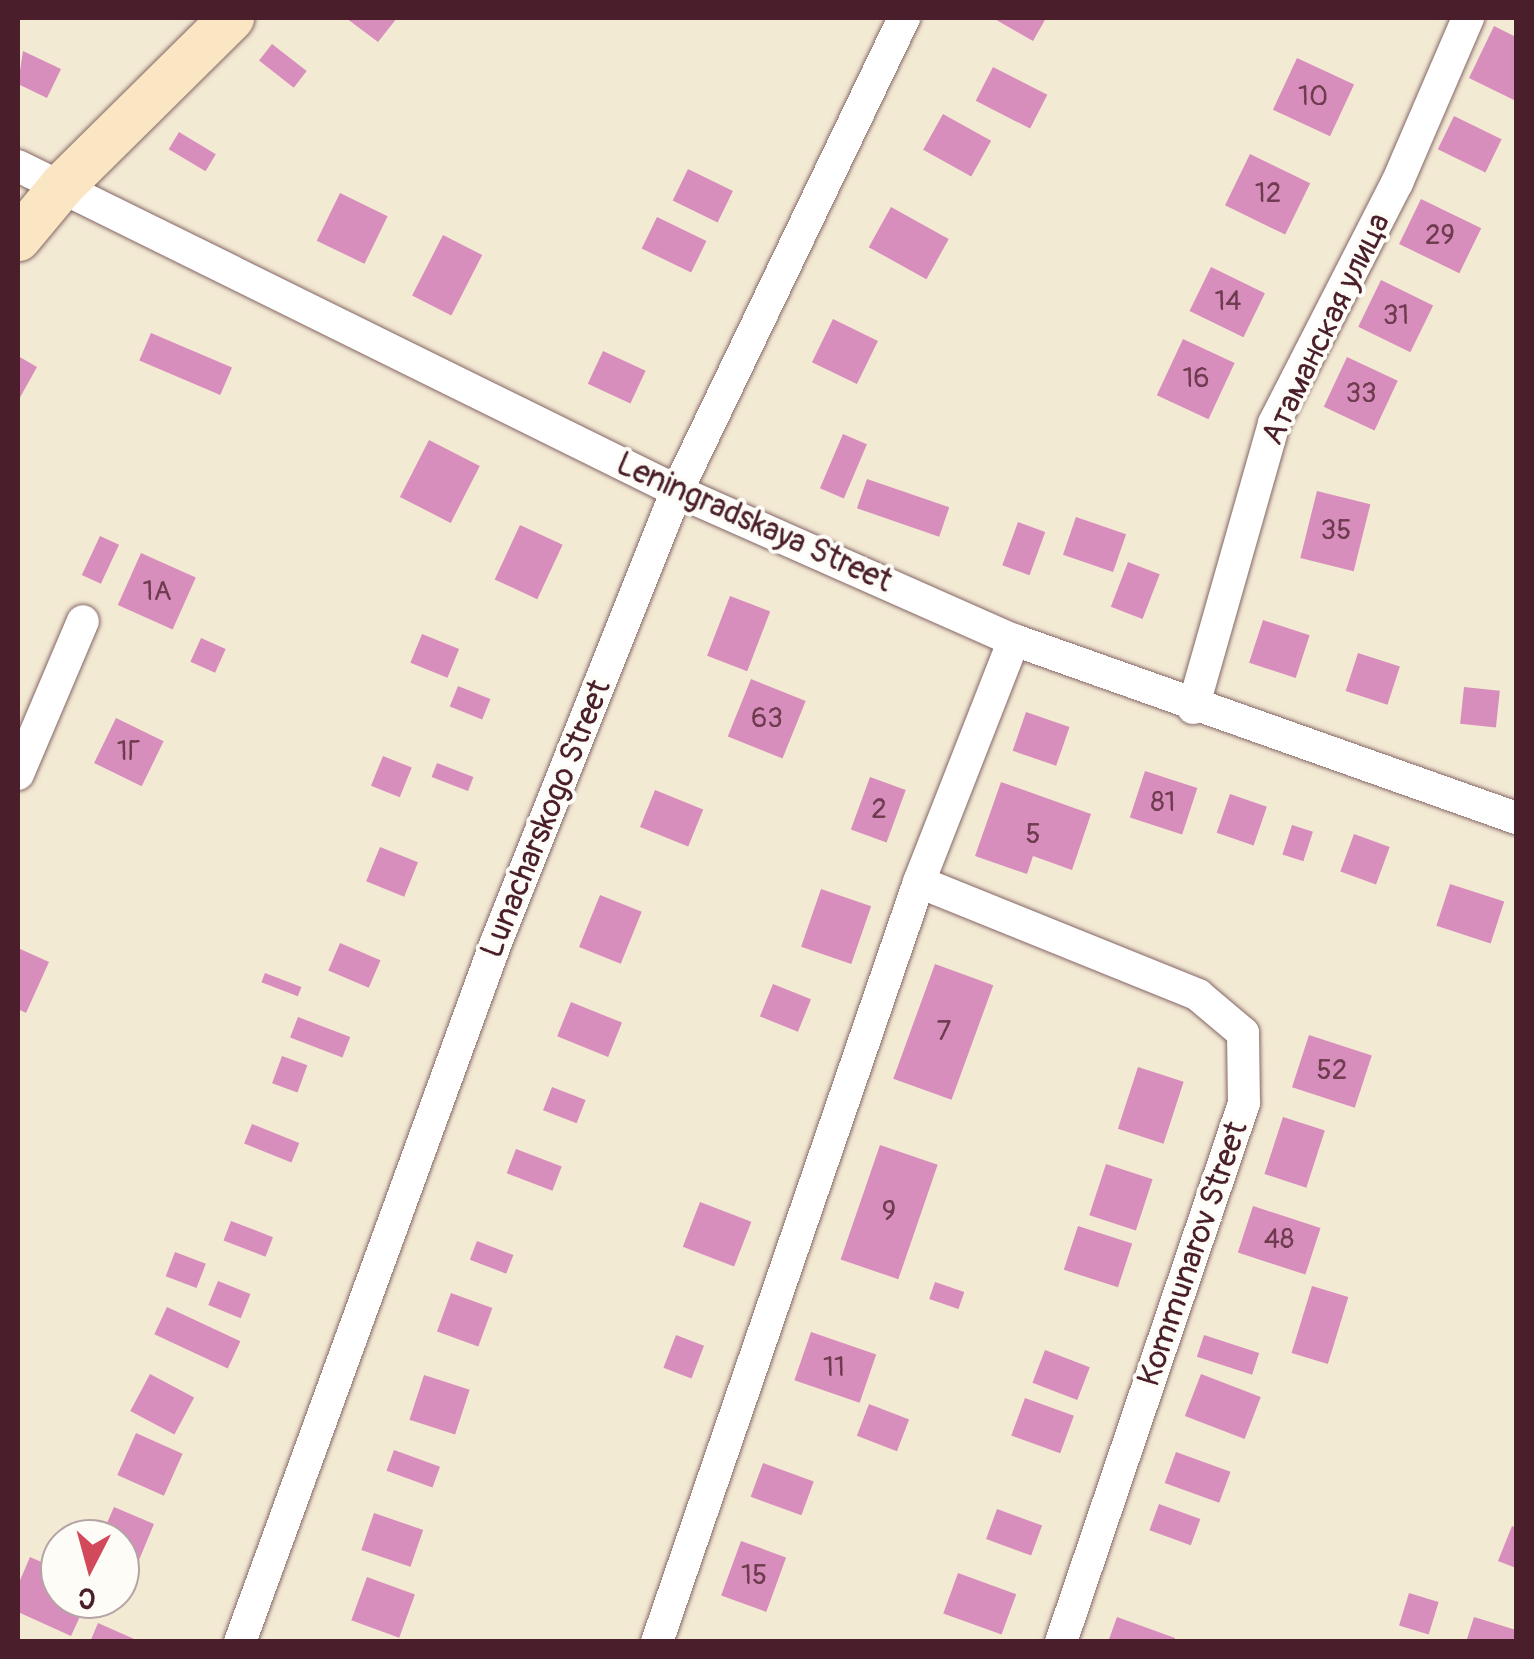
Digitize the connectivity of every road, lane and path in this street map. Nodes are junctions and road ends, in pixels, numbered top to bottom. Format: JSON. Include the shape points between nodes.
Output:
{"nodes":[{"id":1,"x":232,"y":18,"type":"edge"},
{"id":2,"x":904,"y":18,"type":"edge"},
{"id":3,"x":1468,"y":18,"type":"edge"},
{"id":4,"x":18,"y":166,"type":"edge"},
{"id":5,"x":62,"y":185,"type":"junction"},
{"id":6,"x":18,"y":238,"type":"edge"},
{"id":7,"x":677,"y":491,"type":"junction"},
{"id":8,"x":83,"y":621,"type":"dead end"},
{"id":9,"x":1014,"y":640,"type":"junction"},
{"id":10,"x":1192,"y":708,"type":"junction"},
{"id":11,"x":18,"y":774,"type":"edge"},
{"id":12,"x":1516,"y":818,"type":"edge"},
{"id":13,"x":919,"y":882,"type":"junction"},
{"id":14,"x":240,"y":1642,"type":"edge"},
{"id":15,"x":657,"y":1642,"type":"edge"},
{"id":16,"x":1061,"y":1642,"type":"edge"}],
"edges":[{"from":1,"to":5,"type":"main road"},
{"from":2,"to":7,"type":"street","name":"Lunacharskogo Street"},
{"from":3,"to":10,"type":"street","name":"Атаманская улица","via":[[1397,184],[1274,423]]},
{"from":4,"to":5,"type":"street","name":"Leningradskaya Street"},
{"from":5,"to":6,"type":"main road"},
{"from":5,"to":7,"type":"street","name":"Leningradskaya Street"},
{"from":7,"to":9,"type":"street","name":"Leningradskaya Street"},
{"from":7,"to":14,"type":"street","name":"Lunacharskogo Street","via":[[488,964]]},
{"from":8,"to":11,"type":"street"},
{"from":9,"to":10,"type":"street","name":"Leningradskaya Street"},
{"from":9,"to":13,"type":"street"},
{"from":10,"to":12,"type":"street","name":"Leningradskaya Street"},
{"from":13,"to":15,"type":"street"},
{"from":13,"to":16,"type":"street","name":"Kommunarov Street","via":[[1198,995],[1244,1033],[1244,1103]]}]}
